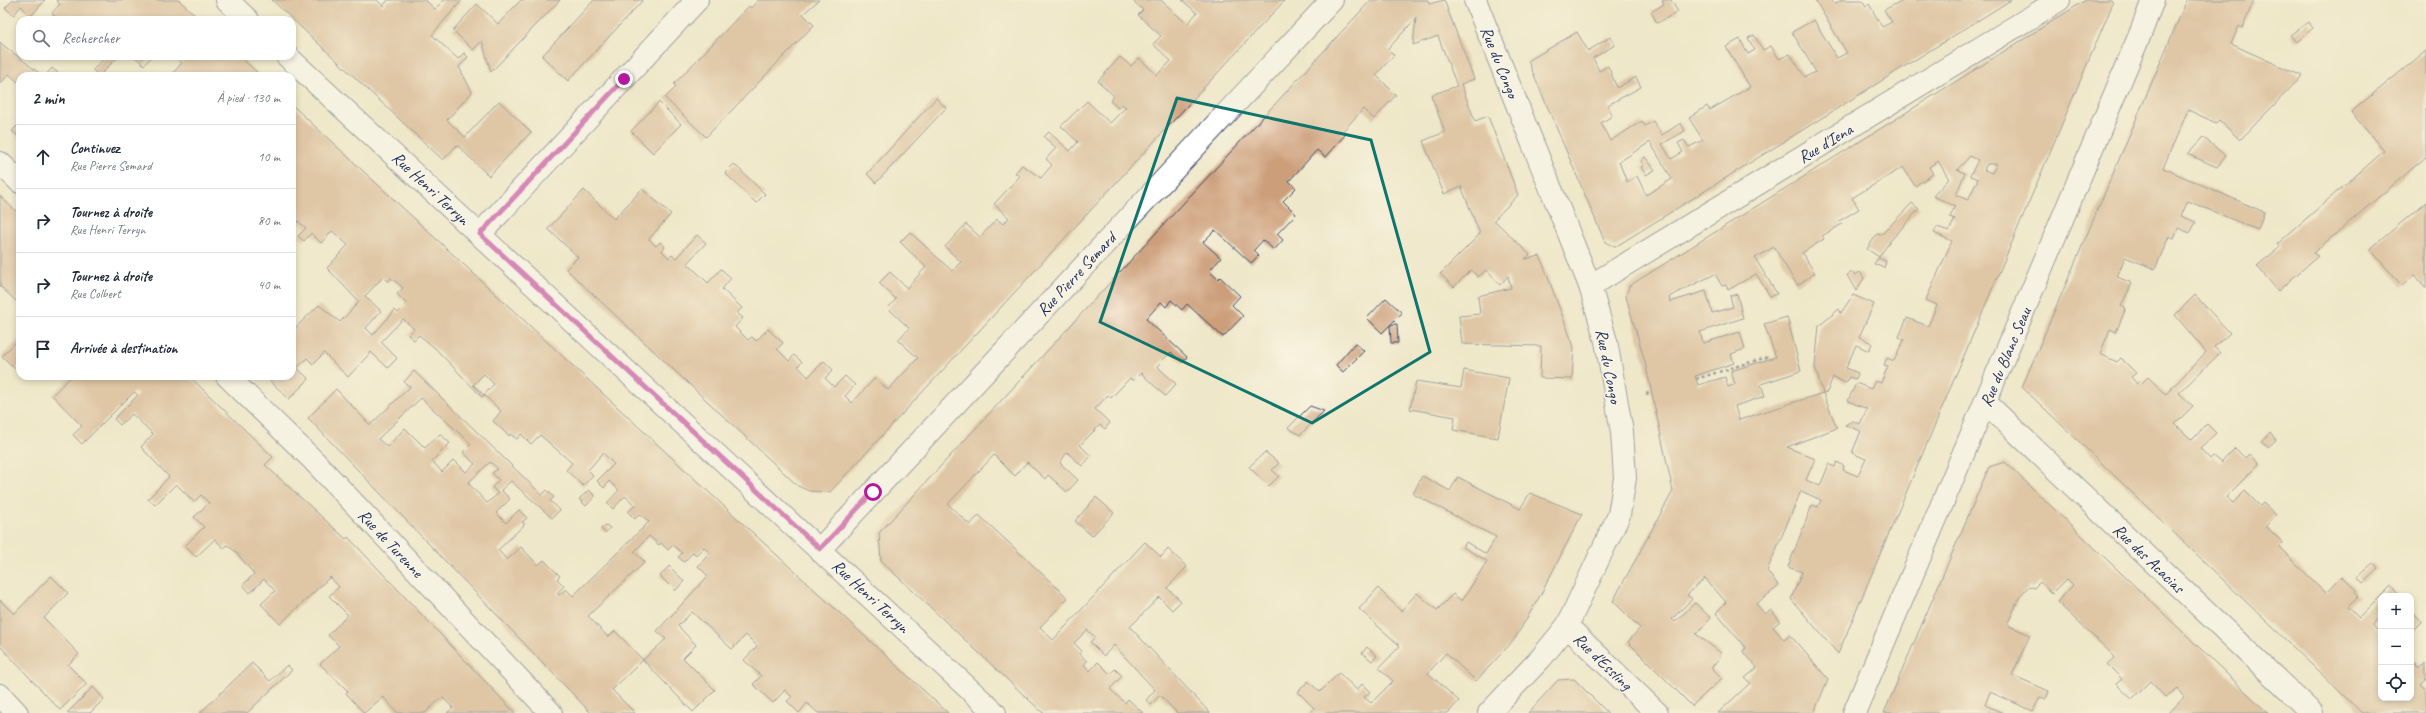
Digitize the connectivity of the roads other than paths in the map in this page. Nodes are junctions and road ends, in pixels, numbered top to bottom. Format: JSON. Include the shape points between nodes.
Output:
{"nodes":[{"id":1,"x":227,"y":0,"type":"edge"},
{"id":2,"x":697,"y":0,"type":"edge"},
{"id":3,"x":1332,"y":0,"type":"edge"},
{"id":4,"x":1475,"y":0,"type":"edge"},
{"id":5,"x":2060,"y":0,"type":"edge"},
{"id":6,"x":2153,"y":0,"type":"edge"},
{"id":7,"x":244,"y":16,"type":"edge"},
{"id":8,"x":291,"y":60,"type":"edge"},
{"id":9,"x":0,"y":163,"type":"edge"},
{"id":10,"x":16,"y":178,"type":"edge"},
{"id":11,"x":480,"y":234,"type":"junction"},
{"id":12,"x":1590,"y":286,"type":"junction"},
{"id":13,"x":231,"y":380,"type":"edge"},
{"id":14,"x":1986,"y":402,"type":"junction"},
{"id":15,"x":820,"y":549,"type":"junction"},
{"id":16,"x":1566,"y":626,"type":"junction"},
{"id":17,"x":0,"y":695,"type":"edge"},
{"id":18,"x":17,"y":713,"type":"edge"},
{"id":19,"x":551,"y":713,"type":"edge"},
{"id":20,"x":995,"y":713,"type":"edge"},
{"id":21,"x":1489,"y":713,"type":"edge"},
{"id":22,"x":1657,"y":713,"type":"edge"},
{"id":23,"x":1854,"y":713,"type":"edge"},
{"id":24,"x":2312,"y":713,"type":"edge"}],
"edges":[{"from":1,"to":7,"type":"street"},
{"from":2,"to":11,"type":"street"},
{"from":3,"to":15,"type":"street","name":"Rue Pierre Semard"},
{"from":4,"to":12,"type":"street","name":"Rue du Congo"},
{"from":5,"to":12,"type":"street","name":"Rue d'Iena"},
{"from":6,"to":14,"type":"street","name":"Rue du Blanc Seau"},
{"from":8,"to":11,"type":"street","name":"Rue Henri Terryn"},
{"from":9,"to":10,"type":"street"},
{"from":11,"to":15,"type":"street","name":"Rue Henri Terryn"},
{"from":12,"to":16,"type":"street","name":"Rue du Congo","via":[[1606,341],[1622,432],[1625,478],[1619,515]]},
{"from":13,"to":19,"type":"street","name":"Rue de Turenne","via":[[314,461]]},
{"from":14,"to":23,"type":"street","name":"Rue du Blanc Seau"},
{"from":14,"to":24,"type":"street","name":"Rue des Acacias"},
{"from":15,"to":20,"type":"street","name":"Rue Henri Terryn"},
{"from":16,"to":21,"type":"street","name":"Rue du Congo","via":[[1541,658]]},
{"from":16,"to":22,"type":"street","name":"Rue d'Essling"},
{"from":17,"to":18,"type":"street"}]}
